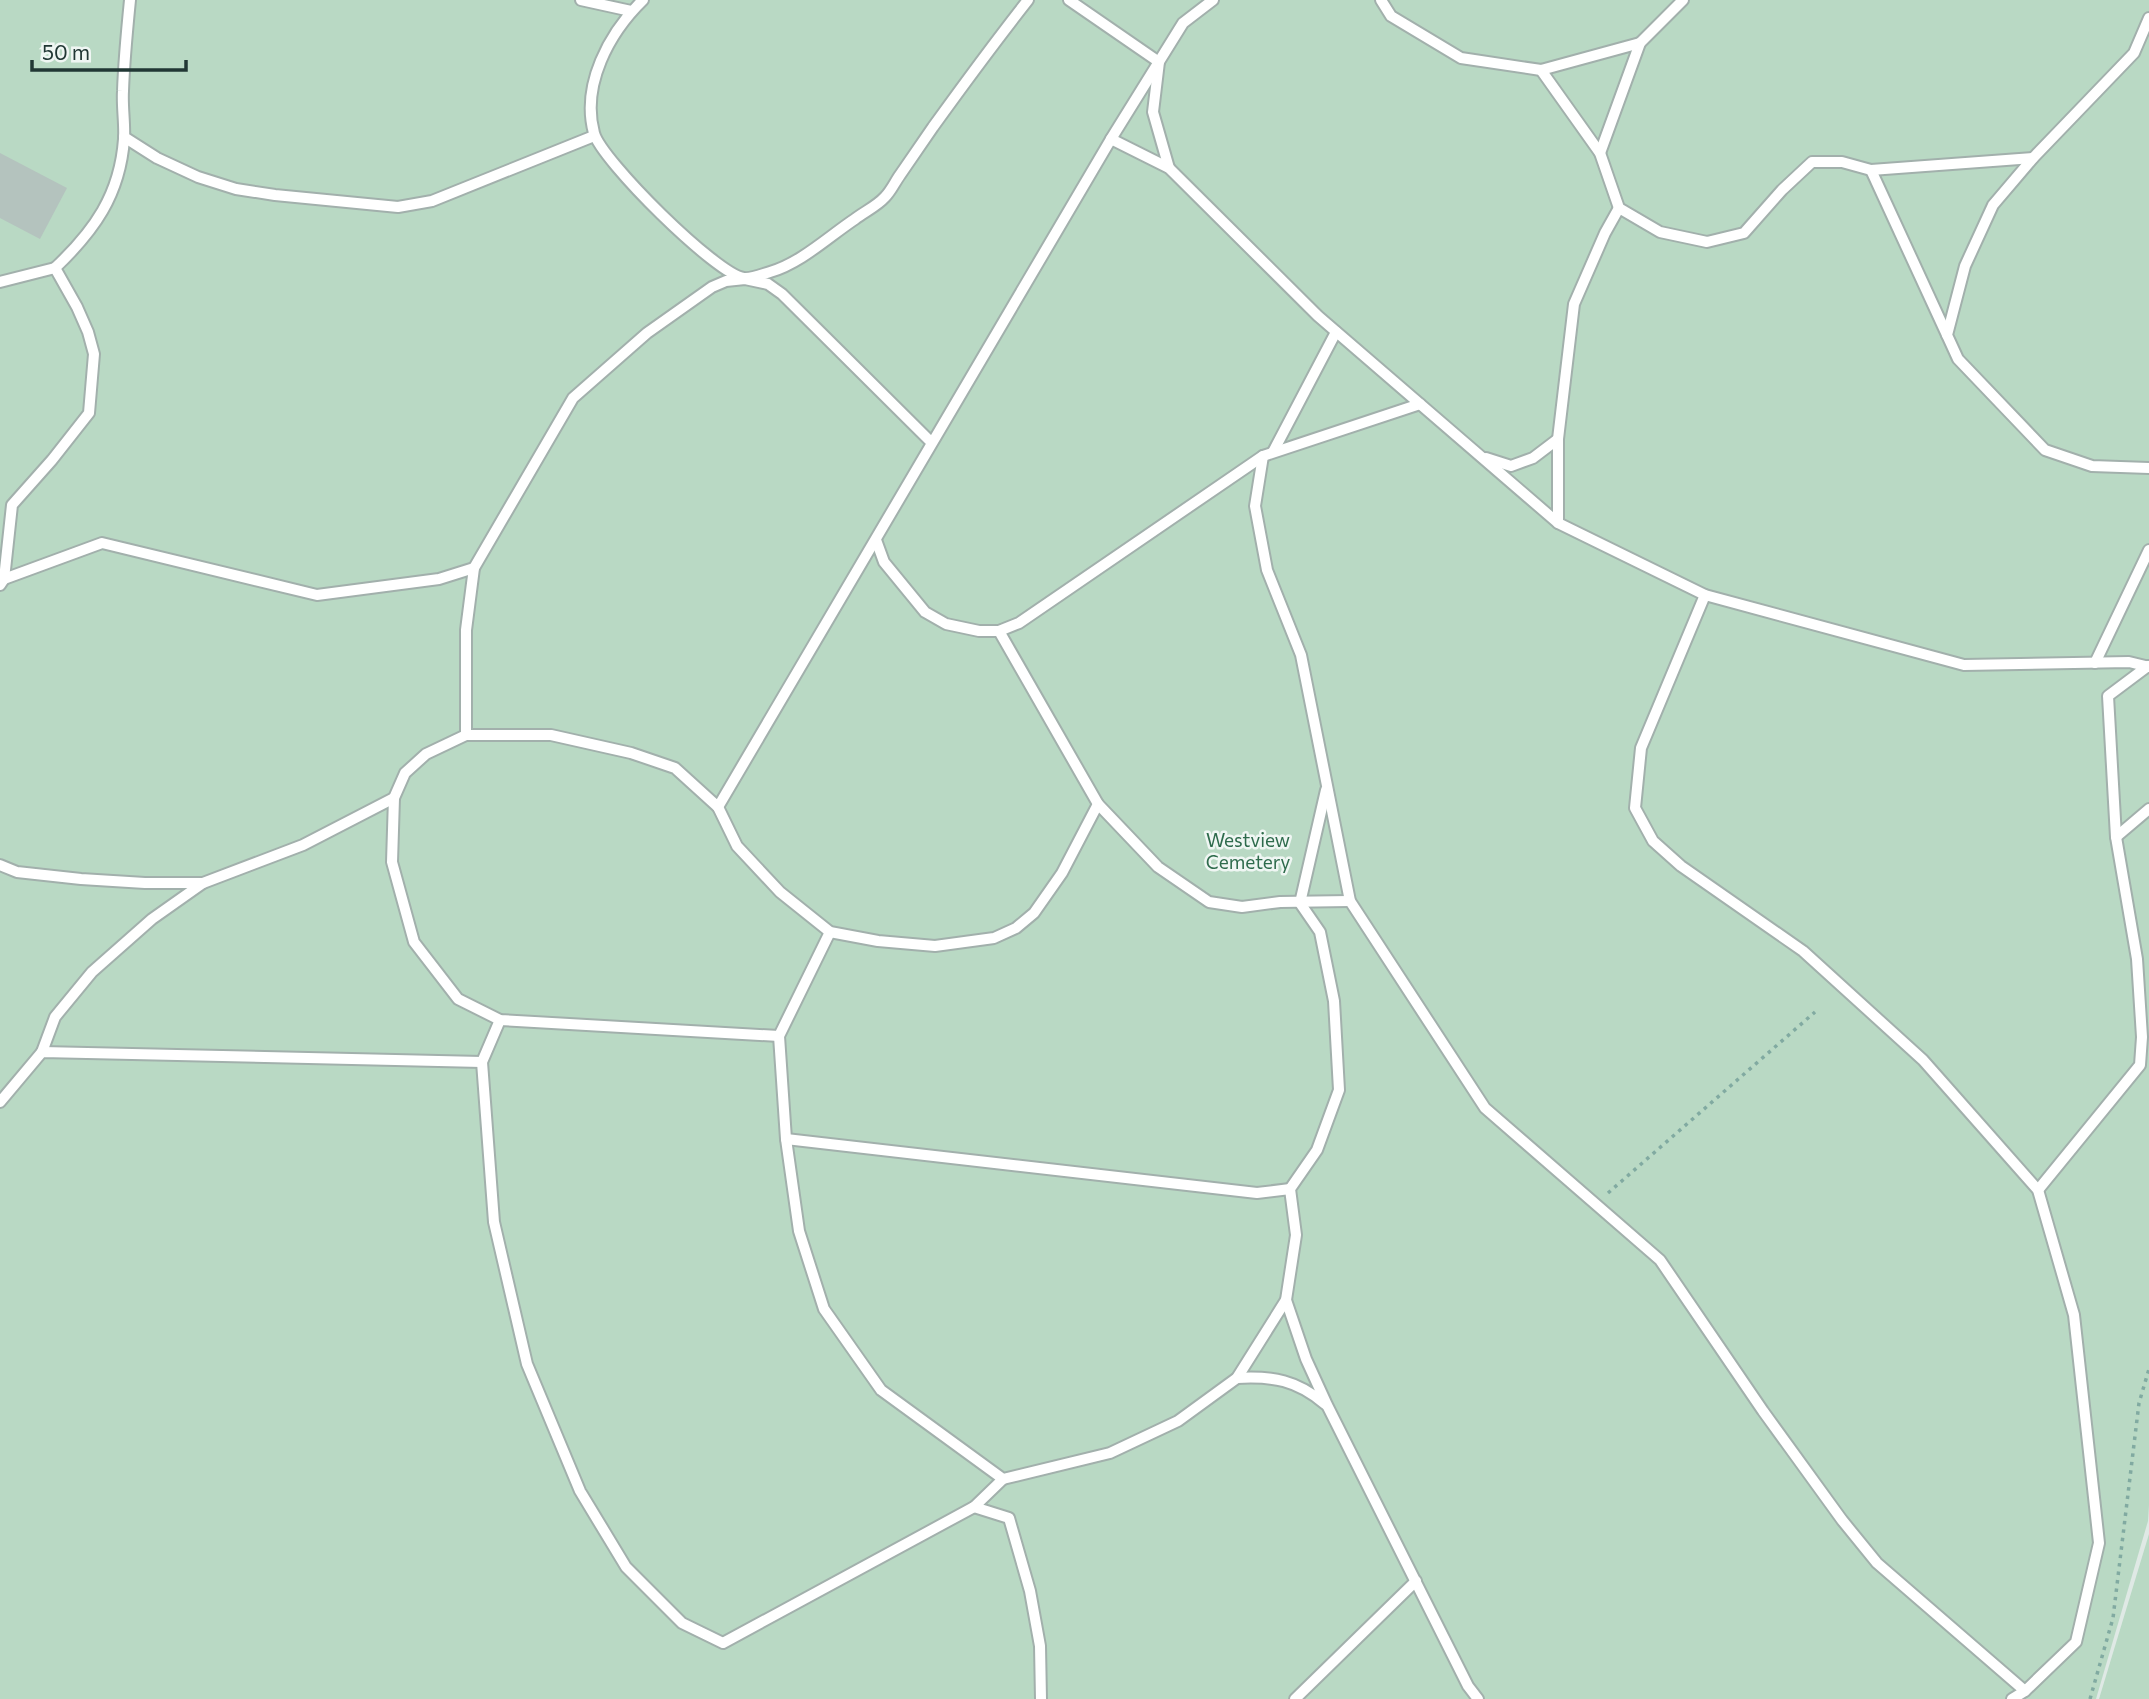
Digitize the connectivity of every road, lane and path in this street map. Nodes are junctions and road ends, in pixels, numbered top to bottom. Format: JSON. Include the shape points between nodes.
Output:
{"nodes":[{"id":1,"x":130,"y":0,"type":"edge"},
{"id":2,"x":581,"y":0,"type":"edge"},
{"id":3,"x":643,"y":0,"type":"edge"},
{"id":4,"x":1028,"y":0,"type":"edge"},
{"id":5,"x":1069,"y":0,"type":"edge"},
{"id":6,"x":1213,"y":0,"type":"edge"},
{"id":7,"x":1381,"y":0,"type":"edge"},
{"id":8,"x":1683,"y":0,"type":"edge"},
{"id":9,"x":631,"y":11,"type":"junction"},
{"id":10,"x":2149,"y":18,"type":"edge"},
{"id":11,"x":1640,"y":43,"type":"junction"},
{"id":12,"x":1159,"y":62,"type":"junction"},
{"id":13,"x":1541,"y":70,"type":"junction"},
{"id":14,"x":594,"y":136,"type":"junction"},
{"id":15,"x":124,"y":137,"type":"junction"},
{"id":16,"x":1111,"y":139,"type":"junction"},
{"id":17,"x":1600,"y":153,"type":"junction"},
{"id":18,"x":2033,"y":158,"type":"junction"},
{"id":19,"x":1169,"y":168,"type":"junction"},
{"id":20,"x":1871,"y":170,"type":"junction"},
{"id":21,"x":1619,"y":208,"type":"junction"},
{"id":22,"x":55,"y":268,"type":"junction"},
{"id":23,"x":745,"y":279,"type":"junction"},
{"id":24,"x":0,"y":282,"type":"edge"},
{"id":25,"x":1336,"y":332,"type":"junction"},
{"id":26,"x":1947,"y":335,"type":"junction"},
{"id":27,"x":1420,"y":404,"type":"junction"},
{"id":28,"x":1558,"y":439,"type":"junction"},
{"id":29,"x":931,"y":442,"type":"junction"},
{"id":30,"x":1268,"y":454,"type":"junction"},
{"id":31,"x":1480,"y":456,"type":"junction"},
{"id":32,"x":2149,"y":468,"type":"edge"},
{"id":33,"x":1558,"y":523,"type":"junction"},
{"id":34,"x":876,"y":540,"type":"junction"},
{"id":35,"x":2149,"y":550,"type":"edge"},
{"id":36,"x":474,"y":568,"type":"junction"},
{"id":37,"x":1,"y":581,"type":"edge"},
{"id":38,"x":1705,"y":595,"type":"junction"},
{"id":39,"x":999,"y":631,"type":"junction"},
{"id":40,"x":2095,"y":663,"type":"junction"},
{"id":41,"x":2149,"y":666,"type":"edge"},
{"id":42,"x":466,"y":734,"type":"junction"},
{"id":43,"x":1327,"y":786,"type":"junction"},
{"id":44,"x":394,"y":798,"type":"junction"},
{"id":45,"x":1098,"y":804,"type":"junction"},
{"id":46,"x":718,"y":807,"type":"junction"},
{"id":47,"x":2149,"y":808,"type":"edge"},
{"id":48,"x":2116,"y":837,"type":"junction"},
{"id":49,"x":0,"y":865,"type":"edge"},
{"id":50,"x":203,"y":883,"type":"junction"},
{"id":51,"x":1350,"y":901,"type":"junction"},
{"id":52,"x":1300,"y":903,"type":"junction"},
{"id":53,"x":830,"y":932,"type":"junction"},
{"id":54,"x":1815,"y":1012,"type":"dead end"},
{"id":55,"x":500,"y":1020,"type":"junction"},
{"id":56,"x":779,"y":1036,"type":"junction"},
{"id":57,"x":42,"y":1052,"type":"junction"},
{"id":58,"x":482,"y":1062,"type":"junction"},
{"id":59,"x":0,"y":1101,"type":"edge"},
{"id":60,"x":786,"y":1139,"type":"junction"},
{"id":61,"x":1290,"y":1189,"type":"junction"},
{"id":62,"x":2038,"y":1190,"type":"junction"},
{"id":63,"x":1596,"y":1204,"type":"junction"},
{"id":64,"x":1286,"y":1300,"type":"junction"},
{"id":65,"x":2149,"y":1370,"type":"edge"},
{"id":66,"x":1237,"y":1378,"type":"junction"},
{"id":67,"x":1327,"y":1405,"type":"junction"},
{"id":68,"x":1003,"y":1479,"type":"junction"},
{"id":69,"x":974,"y":1507,"type":"junction"},
{"id":70,"x":1416,"y":1581,"type":"junction"},
{"id":71,"x":2025,"y":1691,"type":"junction"},
{"id":72,"x":1041,"y":1699,"type":"edge"},
{"id":73,"x":1295,"y":1699,"type":"edge"},
{"id":74,"x":1478,"y":1699,"type":"edge"},
{"id":75,"x":2012,"y":1699,"type":"edge"},
{"id":76,"x":2090,"y":1699,"type":"edge"}],
"edges":[{"from":1,"to":15,"type":"lane"},
{"from":2,"to":9,"type":"lane"},
{"from":3,"to":9,"type":"lane"},
{"from":4,"to":23,"type":"lane","via":[[979,61],[885,198],[793,262]]},
{"from":5,"to":12,"type":"lane"},
{"from":6,"to":12,"type":"lane","via":[[1184,23]]},
{"from":7,"to":13,"type":"lane","via":[[1391,16],[1461,58]]},
{"from":8,"to":11,"type":"lane"},
{"from":9,"to":14,"type":"lane","via":[[599,65],[590,113]]},
{"from":10,"to":18,"type":"lane","via":[[2133,53]]},
{"from":11,"to":13,"type":"lane"},
{"from":11,"to":17,"type":"lane"},
{"from":12,"to":16,"type":"lane"},
{"from":12,"to":19,"type":"lane","via":[[1153,112]]},
{"from":13,"to":17,"type":"lane"},
{"from":14,"to":15,"type":"lane","via":[[432,201],[398,207],[236,189],[157,158]]},
{"from":14,"to":23,"type":"lane","via":[[612,162],[667,218],[714,262]]},
{"from":15,"to":22,"type":"lane","via":[[110,198],[97,222]]},
{"from":16,"to":19,"type":"lane"},
{"from":16,"to":29,"type":"lane"},
{"from":17,"to":21,"type":"lane"},
{"from":18,"to":20,"type":"lane"},
{"from":18,"to":26,"type":"lane","via":[[1993,205],[1965,266]]},
{"from":19,"to":25,"type":"lane"},
{"from":20,"to":21,"type":"lane","via":[[1842,162],[1812,162],[1744,233],[1707,242],[1660,232]]},
{"from":20,"to":26,"type":"lane"},
{"from":21,"to":28,"type":"lane","via":[[1574,304]]},
{"from":22,"to":24,"type":"lane"},
{"from":22,"to":37,"type":"lane","via":[[77,307],[94,354],[89,413],[12,505]]},
{"from":23,"to":29,"type":"lane","via":[[782,293]]},
{"from":23,"to":36,"type":"lane","via":[[726,281],[687,303],[573,398]]},
{"from":25,"to":27,"type":"lane"},
{"from":25,"to":30,"type":"lane"},
{"from":26,"to":32,"type":"lane","via":[[1958,359],[2045,450],[2092,466]]},
{"from":27,"to":30,"type":"lane"},
{"from":27,"to":31,"type":"lane"},
{"from":28,"to":31,"type":"lane","via":[[1533,458],[1511,466]]},
{"from":28,"to":33,"type":"lane"},
{"from":29,"to":34,"type":"lane"},
{"from":30,"to":39,"type":"lane","via":[[1019,623]]},
{"from":30,"to":43,"type":"lane","via":[[1255,506],[1267,570],[1301,655]]},
{"from":31,"to":33,"type":"lane"},
{"from":33,"to":38,"type":"lane"},
{"from":34,"to":39,"type":"lane","via":[[884,562],[925,612],[946,624]]},
{"from":34,"to":46,"type":"lane"},
{"from":35,"to":40,"type":"lane"},
{"from":36,"to":37,"type":"lane","via":[[439,579],[317,595],[102,543]]},
{"from":36,"to":42,"type":"lane","via":[[466,630]]},
{"from":38,"to":40,"type":"lane","via":[[1964,665]]},
{"from":38,"to":62,"type":"lane","via":[[1641,748],[1635,808],[1653,841],[1681,866],[1803,951],[1913,1050]]},
{"from":39,"to":45,"type":"lane"},
{"from":40,"to":41,"type":"lane"},
{"from":41,"to":48,"type":"lane","via":[[2109,696]]},
{"from":42,"to":44,"type":"lane","via":[[426,754],[405,773]]},
{"from":42,"to":46,"type":"lane","via":[[551,735],[631,753],[675,768]]},
{"from":43,"to":51,"type":"lane"},
{"from":43,"to":52,"type":"lane"},
{"from":44,"to":50,"type":"lane","via":[[303,845]]},
{"from":44,"to":55,"type":"lane","via":[[391,862],[414,942],[458,999]]},
{"from":45,"to":52,"type":"lane","via":[[1158,867],[1209,902],[1242,907]]},
{"from":45,"to":53,"type":"lane","via":[[1062,873],[1034,913],[1016,928],[994,938],[935,946]]},
{"from":46,"to":53,"type":"lane","via":[[737,846],[780,892]]},
{"from":47,"to":48,"type":"lane"},
{"from":48,"to":62,"type":"lane","via":[[2137,960],[2140,1065]]},
{"from":49,"to":50,"type":"lane","via":[[17,872],[81,880]]},
{"from":50,"to":57,"type":"lane","via":[[152,919],[92,972],[55,1017]]},
{"from":51,"to":52,"type":"lane"},
{"from":51,"to":63,"type":"lane","via":[[1485,1108]]},
{"from":52,"to":61,"type":"lane","via":[[1320,932],[1334,1001],[1339,1090],[1317,1150]]},
{"from":53,"to":56,"type":"lane"},
{"from":54,"to":63,"type":"path"},
{"from":55,"to":56,"type":"lane"},
{"from":55,"to":58,"type":"lane"},
{"from":56,"to":60,"type":"lane"},
{"from":57,"to":58,"type":"lane"},
{"from":57,"to":59,"type":"lane"},
{"from":58,"to":69,"type":"lane","via":[[494,1222],[527,1364],[586,1502],[626,1567],[682,1623],[723,1643]]},
{"from":60,"to":61,"type":"lane","via":[[1256,1193]]},
{"from":60,"to":68,"type":"lane","via":[[799,1231],[824,1309],[881,1390]]},
{"from":61,"to":64,"type":"lane","via":[[1296,1235]]},
{"from":62,"to":71,"type":"lane","via":[[2074,1315],[2099,1543],[2076,1642]]},
{"from":63,"to":71,"type":"lane","via":[[1660,1260],[1763,1411],[1877,1563]]},
{"from":64,"to":66,"type":"lane"},
{"from":64,"to":67,"type":"lane"},
{"from":65,"to":76,"type":"path","via":[[2139,1403],[2113,1618]]},
{"from":66,"to":67,"type":"lane","via":[[1265,1377],[1292,1383]]},
{"from":66,"to":68,"type":"lane","via":[[1178,1421],[1110,1453]]},
{"from":67,"to":70,"type":"lane"},
{"from":68,"to":69,"type":"lane"},
{"from":69,"to":72,"type":"lane","via":[[1009,1518],[1040,1646]]},
{"from":70,"to":73,"type":"lane"},
{"from":70,"to":74,"type":"lane"},
{"from":71,"to":75,"type":"lane"}]}
